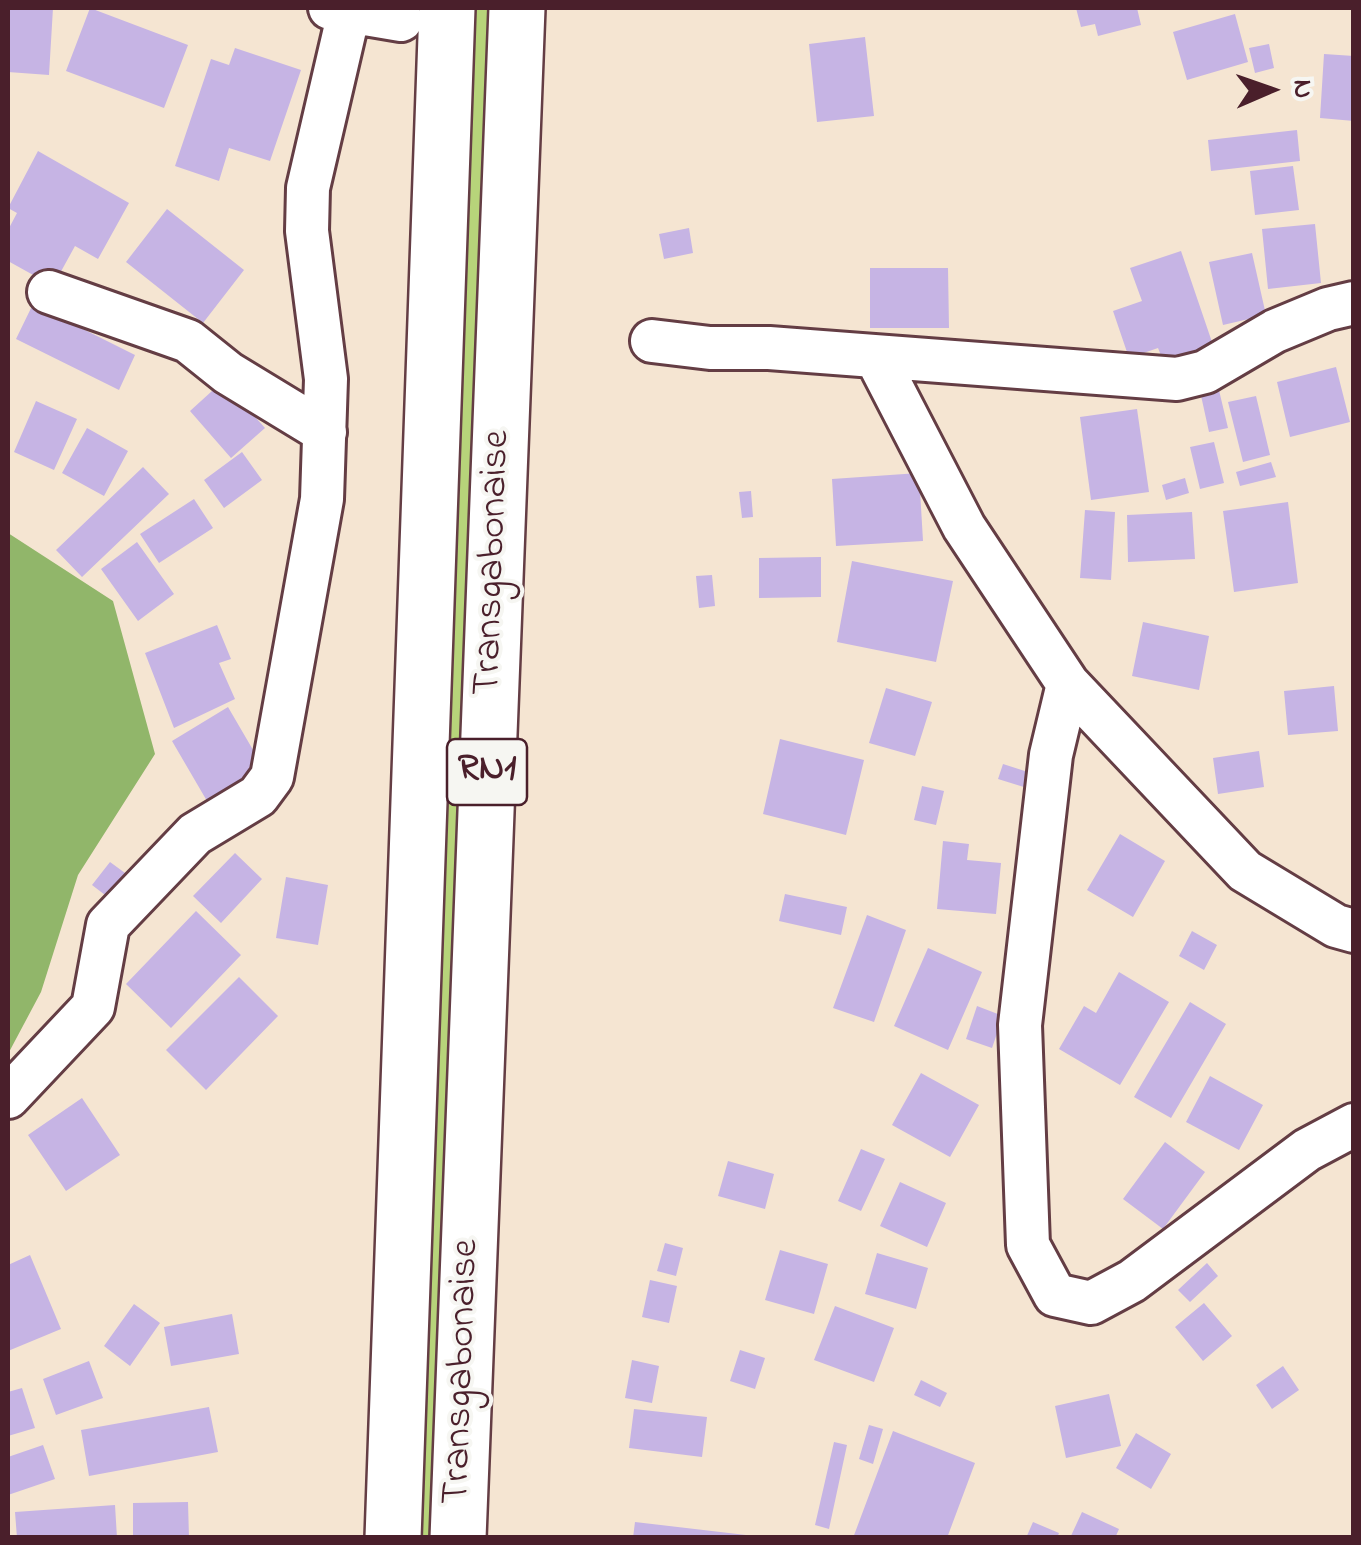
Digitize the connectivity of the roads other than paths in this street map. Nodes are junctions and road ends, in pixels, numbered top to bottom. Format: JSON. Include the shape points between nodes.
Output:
{"nodes":[{"id":1,"x":517,"y":8,"type":"edge"},
{"id":2,"x":340,"y":10,"type":"edge"},
{"id":3,"x":424,"y":14,"type":"edge"},
{"id":4,"x":49,"y":292,"type":"dead end"},
{"id":5,"x":1354,"y":303,"type":"edge"},
{"id":6,"x":652,"y":340,"type":"dead end"},
{"id":7,"x":876,"y":356,"type":"junction"},
{"id":8,"x":325,"y":432,"type":"junction"},
{"id":9,"x":1068,"y":684,"type":"junction"},
{"id":10,"x":1354,"y":931,"type":"edge"},
{"id":11,"x":8,"y":1096,"type":"edge"},
{"id":12,"x":1354,"y":1126,"type":"edge"},
{"id":13,"x":393,"y":1538,"type":"edge"},
{"id":14,"x":458,"y":1538,"type":"edge"}],
"edges":[{"from":1,"to":14,"type":"highway","name":"Transgabonaise","number":"RN1"},
{"from":2,"to":3,"type":"street"},
{"from":2,"to":8,"type":"street","via":[[308,188]]},
{"from":3,"to":13,"type":"highway","name":"Transgabonaise","number":"RN1"},
{"from":4,"to":8,"type":"street","via":[[188,341]]},
{"from":5,"to":7,"type":"street","via":[[1276,331],[1206,372],[1177,378]]},
{"from":6,"to":7,"type":"street"},
{"from":7,"to":9,"type":"street","via":[[964,527]]},
{"from":8,"to":11,"type":"street","via":[[322,499],[272,776],[258,796],[195,834],[108,925],[94,1007]]},
{"from":9,"to":10,"type":"street","via":[[1244,871]]},
{"from":9,"to":12,"type":"street","via":[[1051,755],[1020,1025],[1028,1245],[1055,1295],[1092,1303],[1306,1150]]}]}
